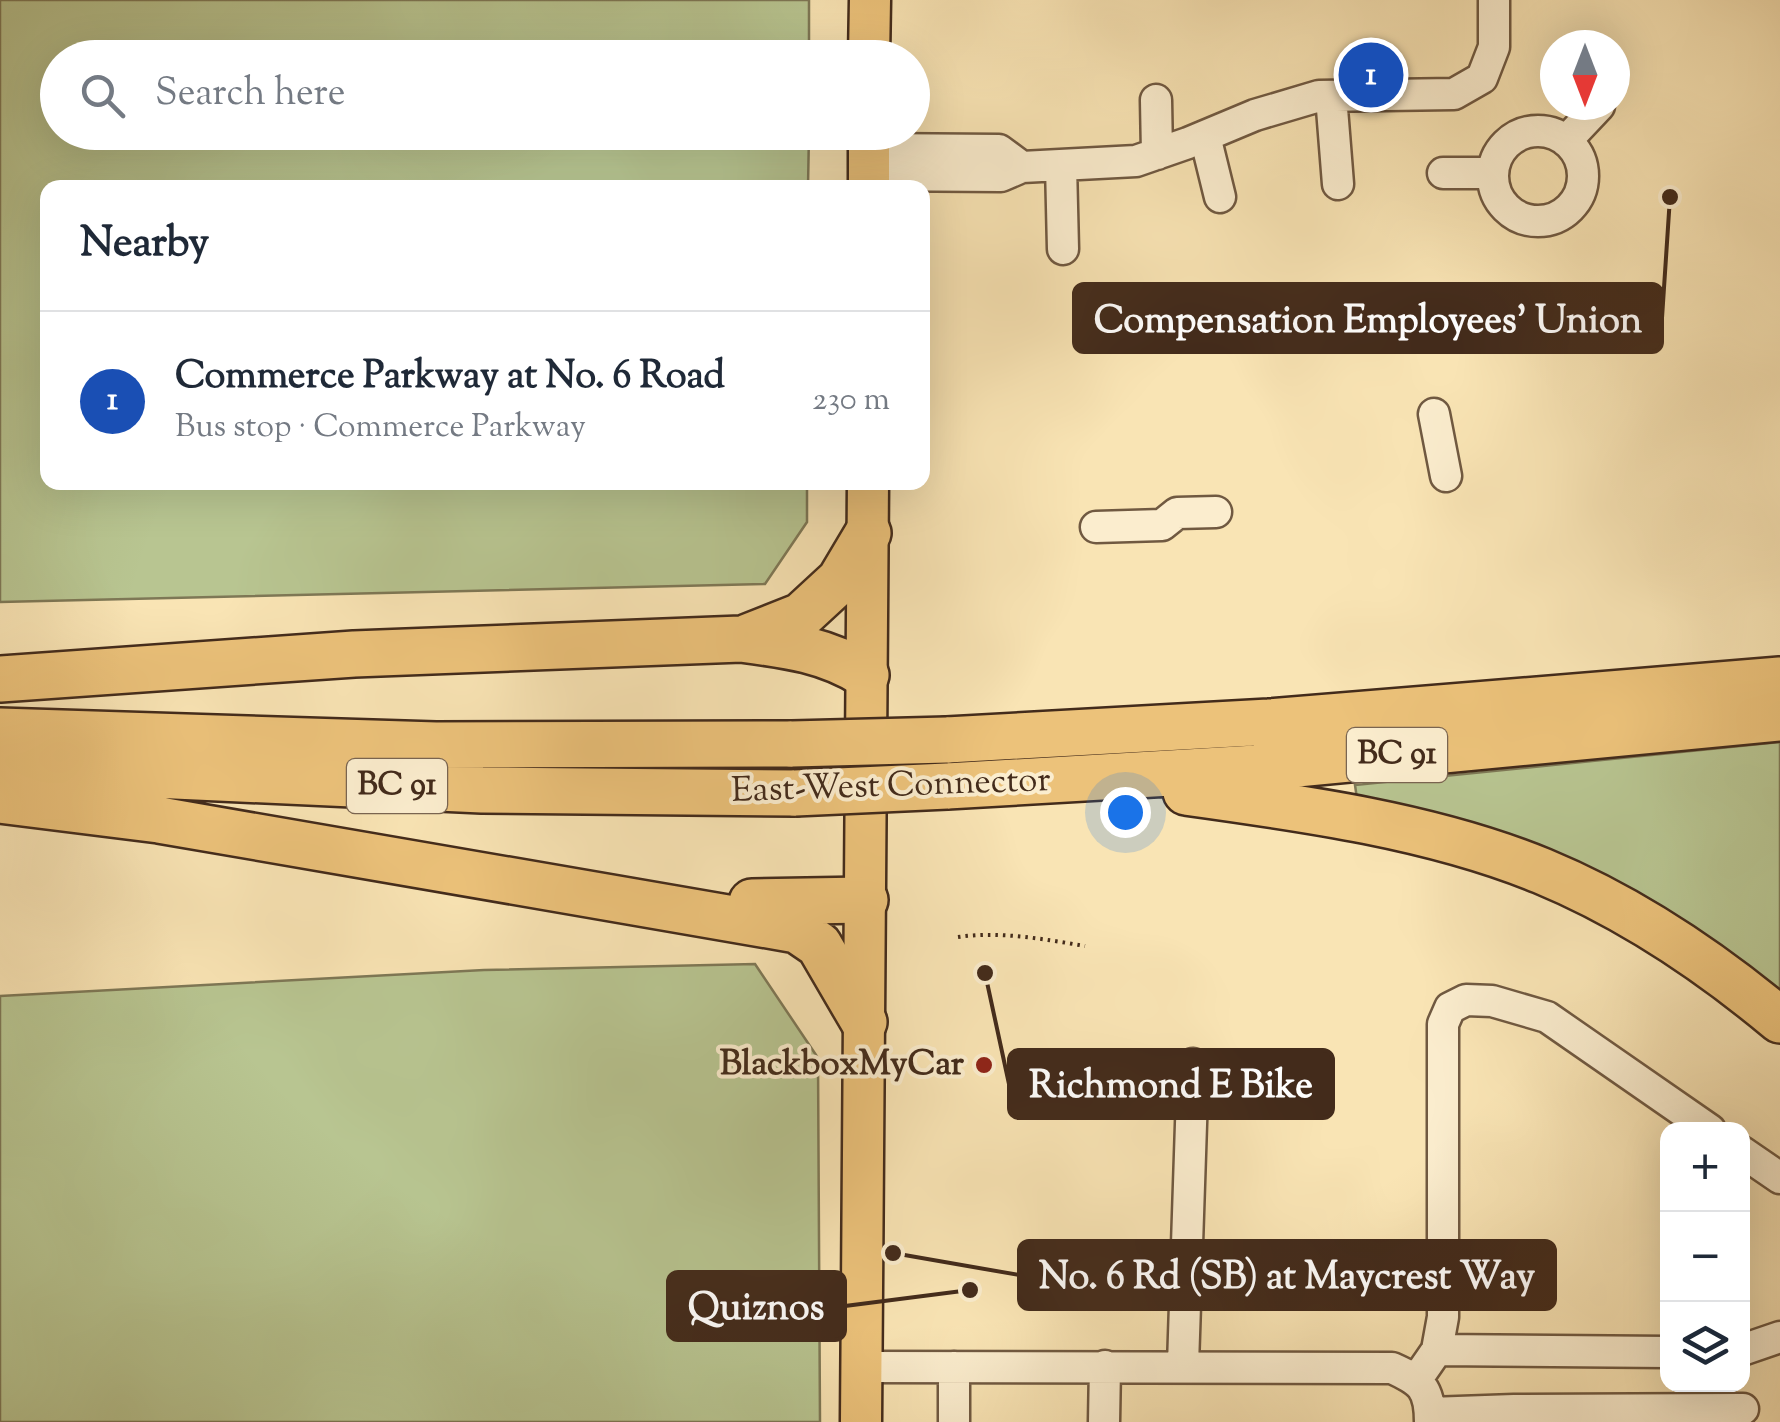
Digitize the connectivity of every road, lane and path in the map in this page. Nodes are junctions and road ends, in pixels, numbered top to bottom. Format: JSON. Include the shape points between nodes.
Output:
{"nodes":[{"id":1,"x":870,"y":0,"type":"edge"},
{"id":2,"x":1494,"y":0,"type":"edge"},
{"id":3,"x":869,"y":40,"type":"edge"},
{"id":4,"x":1332,"y":96,"type":"junction"},
{"id":5,"x":1156,"y":100,"type":"dead end"},
{"id":6,"x":1221,"y":119,"type":"junction"},
{"id":7,"x":1586,"y":120,"type":"edge"},
{"id":8,"x":1566,"y":141,"type":"junction"},
{"id":9,"x":1157,"y":154,"type":"junction"},
{"id":10,"x":869,"y":161,"type":"edge"},
{"id":11,"x":1061,"y":165,"type":"junction"},
{"id":12,"x":1443,"y":174,"type":"dead end"},
{"id":13,"x":1493,"y":174,"type":"junction"},
{"id":14,"x":1338,"y":184,"type":"dead end"},
{"id":15,"x":1220,"y":197,"type":"dead end"},
{"id":16,"x":1063,"y":249,"type":"dead end"},
{"id":17,"x":1434,"y":414,"type":"dead end"},
{"id":18,"x":1446,"y":476,"type":"dead end"},
{"id":19,"x":868,"y":490,"type":"edge"},
{"id":20,"x":1216,"y":512,"type":"dead end"},
{"id":21,"x":1096,"y":517,"type":"dead end"},
{"id":22,"x":868,"y":533,"type":"junction"},
{"id":23,"x":742,"y":639,"type":"junction"},
{"id":24,"x":1780,"y":651,"type":"edge"},
{"id":25,"x":866,"y":676,"type":"junction"},
{"id":26,"x":0,"y":679,"type":"edge"},
{"id":27,"x":1780,"y":680,"type":"edge"},
{"id":28,"x":1780,"y":718,"type":"edge"},
{"id":29,"x":1269,"y":722,"type":"junction"},
{"id":30,"x":0,"y":730,"type":"edge"},
{"id":31,"x":0,"y":768,"type":"edge"},
{"id":32,"x":1014,"y":784,"type":"junction"},
{"id":33,"x":0,"y":800,"type":"edge"},
{"id":34,"x":865,"y":900,"type":"junction"},
{"id":35,"x":655,"y":904,"type":"junction"},
{"id":36,"x":958,"y":937,"type":"dead end"},
{"id":37,"x":1084,"y":946,"type":"dead end"},
{"id":38,"x":1780,"y":1020,"type":"edge"},
{"id":39,"x":864,"y":1022,"type":"junction"},
{"id":40,"x":1193,"y":1064,"type":"dead end"},
{"id":41,"x":1698,"y":1122,"type":"edge"},
{"id":42,"x":1750,"y":1157,"type":"edge"},
{"id":43,"x":1780,"y":1178,"type":"edge"},
{"id":44,"x":1780,"y":1336,"type":"edge"},
{"id":45,"x":1750,"y":1347,"type":"edge"},
{"id":46,"x":1437,"y":1350,"type":"junction"},
{"id":47,"x":1660,"y":1352,"type":"edge"},
{"id":48,"x":862,"y":1366,"type":"junction"},
{"id":49,"x":954,"y":1366,"type":"junction"},
{"id":50,"x":1105,"y":1366,"type":"junction"},
{"id":51,"x":1183,"y":1366,"type":"junction"},
{"id":52,"x":1417,"y":1379,"type":"junction"},
{"id":53,"x":1742,"y":1409,"type":"dead end"},
{"id":54,"x":1514,"y":1416,"type":"edge"},
{"id":55,"x":1430,"y":1418,"type":"edge"},
{"id":56,"x":861,"y":1422,"type":"edge"},
{"id":57,"x":954,"y":1422,"type":"edge"},
{"id":58,"x":1104,"y":1422,"type":"edge"}],
"edges":[{"from":1,"to":3,"type":"main road"},
{"from":2,"to":4,"type":"street","via":[[1494,47],[1482,78],[1454,94]]},
{"from":4,"to":6,"type":"street"},
{"from":4,"to":14,"type":"street"},
{"from":5,"to":9,"type":"street"},
{"from":6,"to":9,"type":"street"},
{"from":6,"to":15,"type":"street"},
{"from":7,"to":8,"type":"street"},
{"from":8,"to":13,"type":"street","via":[[1540,131],[1513,138]]},
{"from":8,"to":13,"type":"street","via":[[1582,166],[1582,182],[1578,196],[1556,217],[1526,220],[1512,213],[1501,202]]},
{"from":9,"to":11,"type":"street"},
{"from":10,"to":11,"type":"street","via":[[999,150],[1022,167]]},
{"from":11,"to":16,"type":"street"},
{"from":12,"to":13,"type":"street"},
{"from":17,"to":18,"type":"street"},
{"from":19,"to":22,"type":"main road"},
{"from":20,"to":21,"type":"street","via":[[1177,513],[1162,525]]},
{"from":22,"to":23,"type":"highway","via":[[840,580],[801,616]]},
{"from":22,"to":25,"type":"main road"},
{"from":23,"to":25,"type":"highway","via":[[801,646]]},
{"from":23,"to":26,"type":"highway","via":[[354,654]]},
{"from":24,"to":29,"type":"highway","via":[[1475,684]]},
{"from":25,"to":34,"type":"main road"},
{"from":27,"to":29,"type":"highway","name":"East-West Connector","number":"BC 91"},
{"from":28,"to":32,"type":"highway","name":"East-West Connector","number":"BC 91"},
{"from":29,"to":30,"type":"highway","name":"East-West Connector","number":"BC 91","bridge":true,"via":[[792,744],[436,745]]},
{"from":31,"to":32,"type":"highway","name":"East-West Connector","number":"BC 91","bridge":true,"via":[[482,790],[795,793]]},
{"from":32,"to":38,"type":"highway","via":[[1160,789],[1424,834],[1541,871],[1648,923]]},
{"from":33,"to":35,"type":"highway","via":[[159,820]]},
{"from":34,"to":35,"type":"highway"},
{"from":34,"to":39,"type":"main road"},
{"from":35,"to":39,"type":"highway","via":[[797,930],[819,945]]},
{"from":36,"to":37,"type":"path"},
{"from":39,"to":48,"type":"main road"},
{"from":40,"to":51,"type":"street"},
{"from":41,"to":46,"type":"street","via":[[1547,1017],[1492,1001],[1466,1000],[1450,1008],[1443,1024],[1443,1317]]},
{"from":42,"to":43,"type":"street"},
{"from":44,"to":45,"type":"street"},
{"from":46,"to":47,"type":"street"},
{"from":46,"to":52,"type":"street"},
{"from":48,"to":49,"type":"street"},
{"from":48,"to":56,"type":"main road"},
{"from":49,"to":50,"type":"street"},
{"from":49,"to":57,"type":"street"},
{"from":50,"to":51,"type":"street"},
{"from":50,"to":58,"type":"street"},
{"from":51,"to":52,"type":"street","via":[[1372,1366]]},
{"from":52,"to":55,"type":"street"},
{"from":53,"to":54,"type":"street"},
{"from":54,"to":55,"type":"street"}]}
